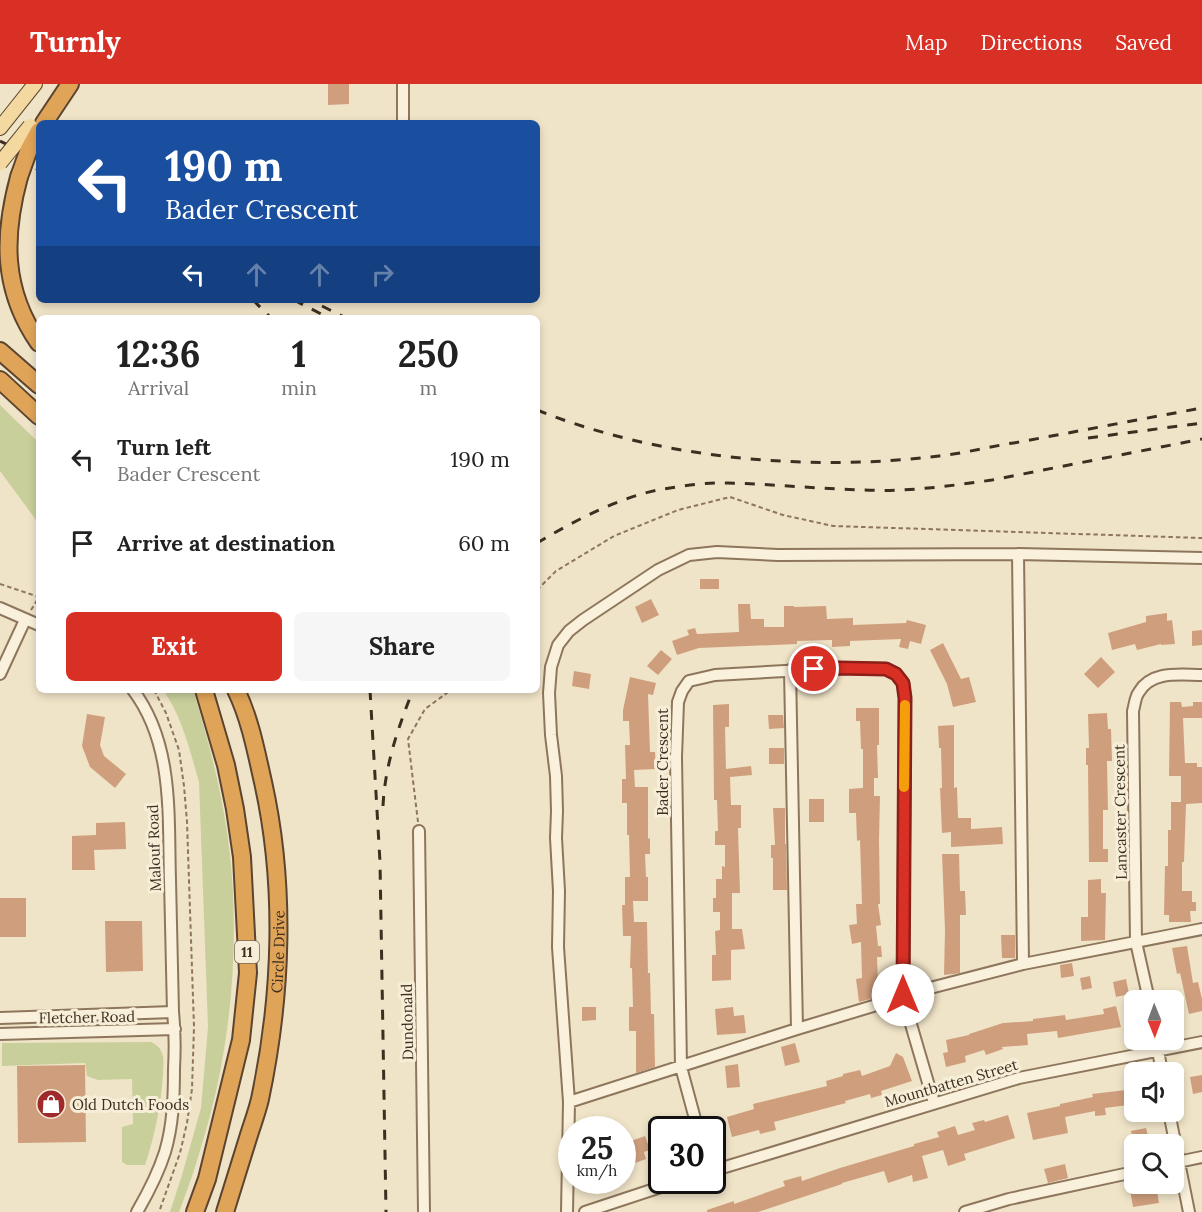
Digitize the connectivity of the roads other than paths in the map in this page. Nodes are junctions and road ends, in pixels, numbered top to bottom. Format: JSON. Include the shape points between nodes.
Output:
{"nodes":[{"id":1,"x":35,"y":84,"type":"edge"},
{"id":2,"x":68,"y":84,"type":"edge"},
{"id":3,"x":403,"y":84,"type":"edge"},
{"id":4,"x":43,"y":120,"type":"edge"},
{"id":5,"x":403,"y":120,"type":"edge"},
{"id":6,"x":0,"y":128,"type":"edge"},
{"id":7,"x":36,"y":129,"type":"edge"},
{"id":8,"x":36,"y":132,"type":"edge"},
{"id":9,"x":0,"y":163,"type":"edge"},
{"id":10,"x":36,"y":338,"type":"edge"},
{"id":11,"x":0,"y":351,"type":"edge"},
{"id":12,"x":0,"y":380,"type":"edge"},
{"id":13,"x":36,"y":382,"type":"edge"},
{"id":14,"x":36,"y":413,"type":"edge"},
{"id":15,"x":1018,"y":554,"type":"junction"},
{"id":16,"x":1202,"y":558,"type":"edge"},
{"id":17,"x":0,"y":608,"type":"edge"},
{"id":18,"x":25,"y":620,"type":"junction"},
{"id":19,"x":36,"y":624,"type":"edge"},
{"id":20,"x":790,"y":670,"type":"junction"},
{"id":21,"x":0,"y":674,"type":"edge"},
{"id":22,"x":1202,"y":675,"type":"edge"},
{"id":23,"x":135,"y":693,"type":"edge"},
{"id":24,"x":205,"y":693,"type":"edge"},
{"id":25,"x":240,"y":695,"type":"edge"},
{"id":26,"x":419,"y":831,"type":"road end"},
{"id":27,"x":1202,"y":929,"type":"edge"},
{"id":28,"x":1136,"y":942,"type":"junction"},
{"id":29,"x":1023,"y":964,"type":"junction"},
{"id":30,"x":1147,"y":990,"type":"edge"},
{"id":31,"x":903,"y":996,"type":"junction"},
{"id":32,"x":173,"y":1012,"type":"junction"},
{"id":33,"x":0,"y":1018,"type":"edge"},
{"id":34,"x":175,"y":1029,"type":"junction"},
{"id":35,"x":797,"y":1029,"type":"junction"},
{"id":36,"x":0,"y":1034,"type":"edge"},
{"id":37,"x":1202,"y":1042,"type":"edge"},
{"id":38,"x":1184,"y":1043,"type":"edge"},
{"id":39,"x":1136,"y":1050,"type":"edge"},
{"id":40,"x":681,"y":1067,"type":"junction"},
{"id":41,"x":569,"y":1102,"type":"junction"},
{"id":42,"x":934,"y":1103,"type":"junction"},
{"id":43,"x":694,"y":1116,"type":"edge"},
{"id":44,"x":1202,"y":1157,"type":"edge"},
{"id":45,"x":1184,"y":1161,"type":"edge"},
{"id":46,"x":726,"y":1167,"type":"edge"},
{"id":47,"x":1124,"y":1174,"type":"edge"},
{"id":48,"x":648,"y":1191,"type":"edge"},
{"id":49,"x":1184,"y":1193,"type":"edge"},
{"id":50,"x":137,"y":1212,"type":"edge"},
{"id":51,"x":195,"y":1212,"type":"edge"},
{"id":52,"x":225,"y":1212,"type":"edge"},
{"id":53,"x":424,"y":1212,"type":"edge"},
{"id":54,"x":567,"y":1212,"type":"edge"},
{"id":55,"x":585,"y":1212,"type":"edge"},
{"id":56,"x":964,"y":1212,"type":"edge"},
{"id":57,"x":1189,"y":1212,"type":"edge"}],
"edges":[{"from":1,"to":6,"type":"main road"},
{"from":2,"to":4,"type":"highway"},
{"from":3,"to":5,"type":"street"},
{"from":7,"to":9,"type":"main road","bridge":true},
{"from":8,"to":10,"type":"highway","bridge":true,"via":[[19,177],[9,220],[12,286]]},
{"from":11,"to":13,"type":"highway"},
{"from":12,"to":14,"type":"highway"},
{"from":15,"to":16,"type":"street"},
{"from":15,"to":29,"type":"street"},
{"from":15,"to":41,"type":"street","via":[[689,555],[658,570],[569,631],[558,645],[549,693],[556,776],[558,947]]},
{"from":17,"to":18,"type":"street"},
{"from":18,"to":19,"type":"street"},
{"from":18,"to":21,"type":"street"},
{"from":20,"to":31,"type":"street","name":"Bader Crescent","via":[[886,669],[903,683]]},
{"from":20,"to":35,"type":"street"},
{"from":20,"to":40,"type":"street","name":"Bader Crescent","via":[[715,675],[689,681],[678,702]]},
{"from":22,"to":28,"type":"street","name":"Lancaster Crescent","via":[[1154,678],[1137,694],[1133,711]]},
{"from":23,"to":32,"type":"street","name":"Malouf Road","via":[[149,715],[165,772]]},
{"from":24,"to":51,"type":"highway","name":"Circle Drive","number":"11","via":[[237,819],[248,973],[241,1040],[207,1179]]},
{"from":25,"to":52,"type":"highway","name":"Circle Drive","number":"11","via":[[266,795],[273,842],[278,895],[277,965],[272,1027],[259,1100]]},
{"from":26,"to":53,"type":"street","name":"Dundonald"},
{"from":27,"to":28,"type":"street"},
{"from":28,"to":29,"type":"street"},
{"from":28,"to":30,"type":"street","name":"Lancaster Crescent"},
{"from":29,"to":31,"type":"street"},
{"from":31,"to":35,"type":"street"},
{"from":31,"to":42,"type":"street","name":"Bader Crescent"},
{"from":32,"to":33,"type":"street","name":"Fletcher Road"},
{"from":32,"to":34,"type":"street","name":"Malouf Road"},
{"from":34,"to":36,"type":"street","name":"Fletcher Road"},
{"from":34,"to":50,"type":"street","name":"Malouf Road","via":[[169,1134],[155,1179]]},
{"from":35,"to":40,"type":"street"},
{"from":37,"to":38,"type":"street","name":"Mountbatten Street"},
{"from":39,"to":42,"type":"street","name":"Mountbatten Street"},
{"from":40,"to":41,"type":"street"},
{"from":40,"to":43,"type":"street","name":"Bader Crescent"},
{"from":41,"to":54,"type":"street"},
{"from":42,"to":46,"type":"street","name":"Mountbatten Street"},
{"from":44,"to":45,"type":"street"},
{"from":47,"to":56,"type":"street"},
{"from":48,"to":55,"type":"street"},
{"from":49,"to":57,"type":"street"}]}
